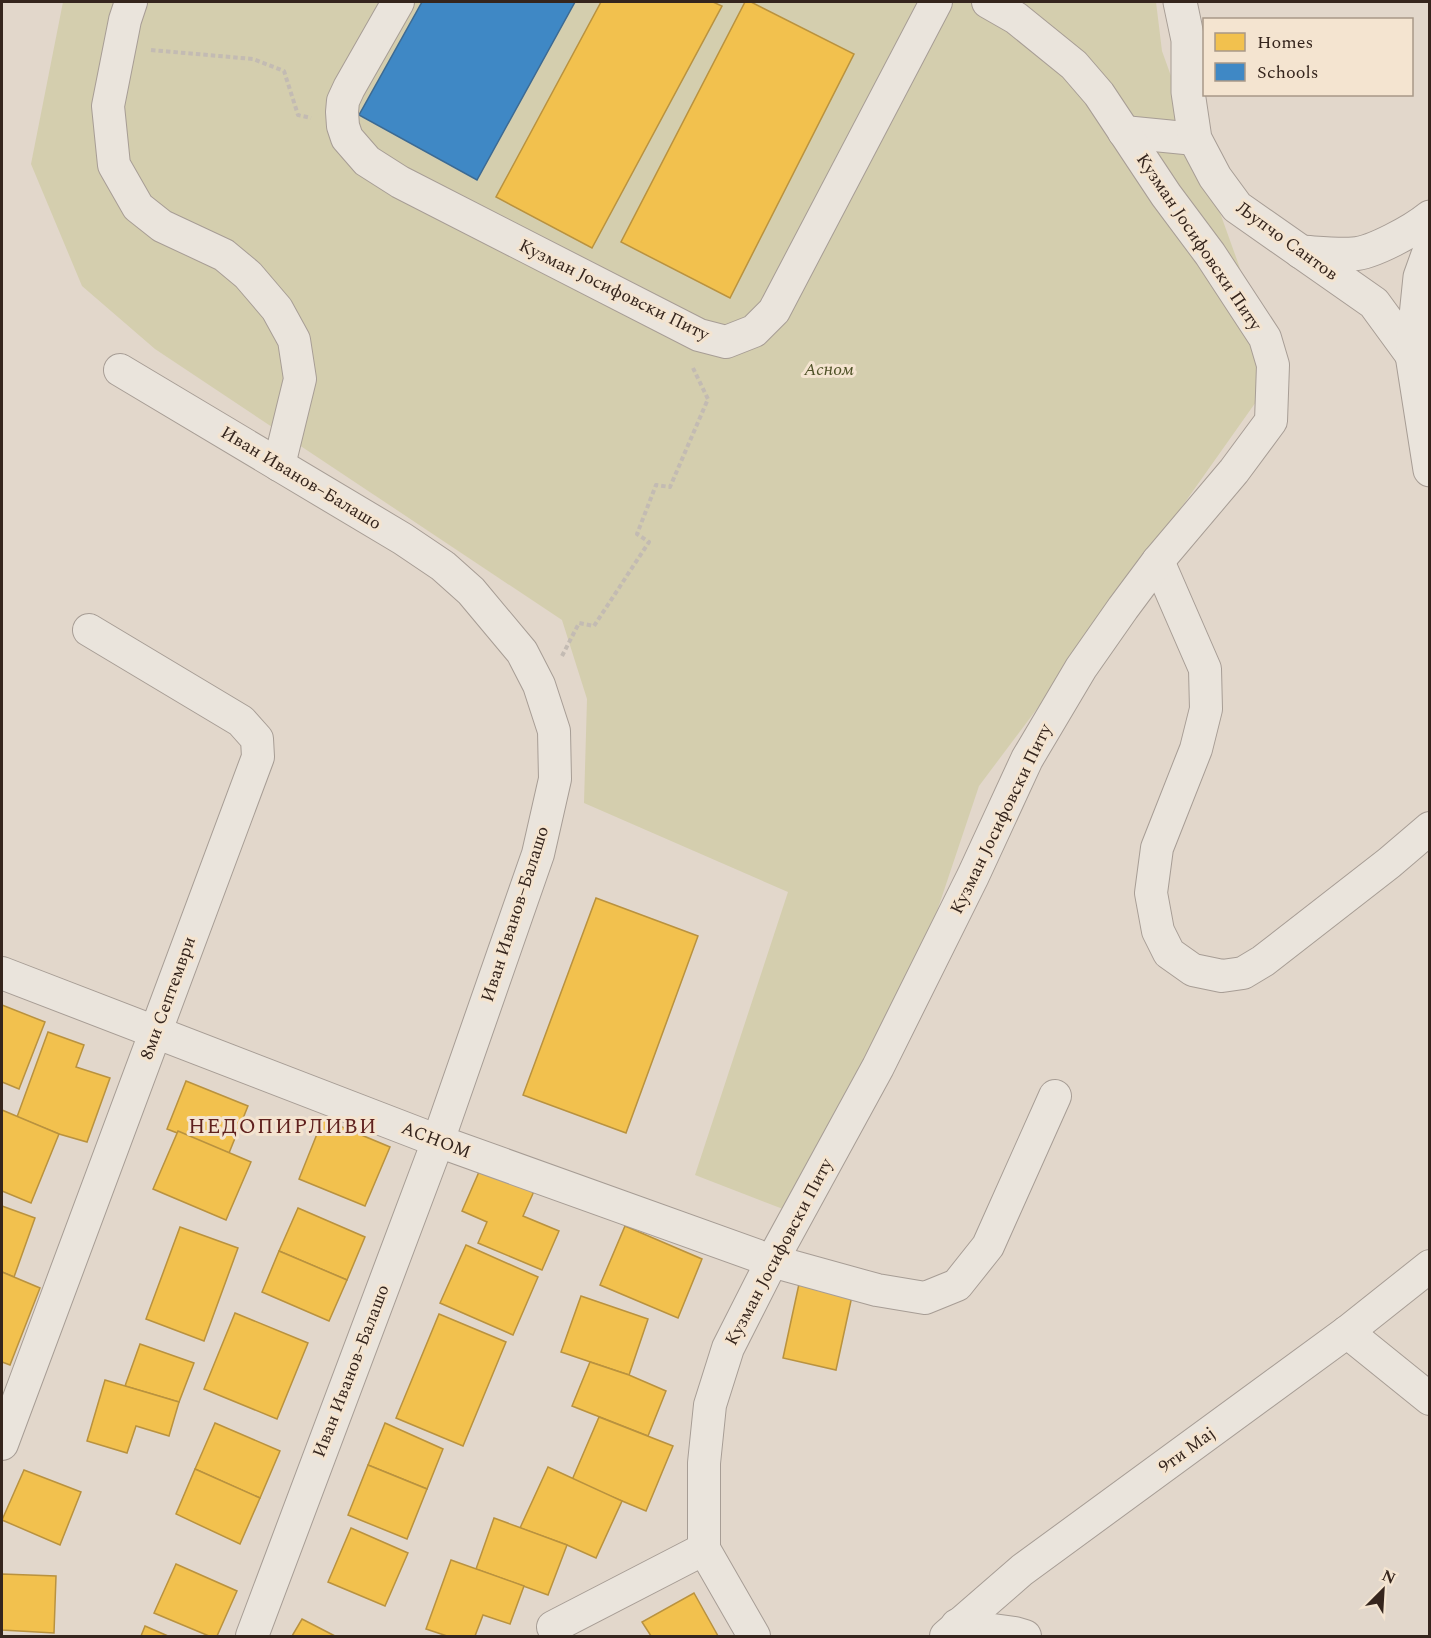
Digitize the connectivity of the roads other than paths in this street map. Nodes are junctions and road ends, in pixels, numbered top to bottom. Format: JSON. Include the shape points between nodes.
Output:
{"nodes":[{"id":1,"x":398,"y":2,"type":"edge"},
{"id":2,"x":936,"y":2,"type":"edge"},
{"id":3,"x":988,"y":2,"type":"edge"},
{"id":4,"x":1180,"y":2,"type":"edge"},
{"id":5,"x":128,"y":11,"type":"edge"},
{"id":6,"x":1124,"y":132,"type":"junction"},
{"id":7,"x":1195,"y":139,"type":"junction"},
{"id":8,"x":1430,"y":217,"type":"edge"},
{"id":9,"x":1430,"y":249,"type":"edge"},
{"id":10,"x":1301,"y":252,"type":"junction"},
{"id":11,"x":1412,"y":355,"type":"junction"},
{"id":12,"x":120,"y":370,"type":"dead end"},
{"id":13,"x":279,"y":465,"type":"junction"},
{"id":14,"x":1430,"y":470,"type":"edge"},
{"id":15,"x":1158,"y":561,"type":"junction"},
{"id":16,"x":89,"y":630,"type":"dead end"},
{"id":17,"x":1430,"y":828,"type":"edge"},
{"id":18,"x":2,"y":973,"type":"edge"},
{"id":19,"x":156,"y":1031,"type":"junction"},
{"id":20,"x":1055,"y":1096,"type":"dead end"},
{"id":21,"x":438,"y":1141,"type":"junction"},
{"id":22,"x":772,"y":1261,"type":"junction"},
{"id":23,"x":1430,"y":1266,"type":"edge"},
{"id":24,"x":1347,"y":1332,"type":"junction"},
{"id":25,"x":1430,"y":1399,"type":"edge"},
{"id":26,"x":2,"y":1444,"type":"edge"},
{"id":27,"x":704,"y":1549,"type":"junction"},
{"id":28,"x":554,"y":1627,"type":"dead end"},
{"id":29,"x":952,"y":1631,"type":"edge"},
{"id":30,"x":252,"y":1636,"type":"edge"},
{"id":31,"x":754,"y":1636,"type":"edge"},
{"id":32,"x":1024,"y":1636,"type":"edge"}],
"edges":[{"from":1,"to":2,"type":"street","name":"Кузман Јосифовски Питу","via":[[343,101],[347,138],[367,160],[400,182],[699,336],[726,342],[754,331],[774,311]]},
{"from":3,"to":6,"type":"street","name":"Кузман Јосифовски Питу","via":[[1016,18],[1074,65]]},
{"from":4,"to":7,"type":"street","name":"Љупчо Сантов","via":[[1188,40],[1188,92]]},
{"from":5,"to":13,"type":"street","via":[[108,106],[114,165],[138,207],[162,226],[224,255],[248,275],[277,309],[294,340],[300,379]]},
{"from":6,"to":7,"type":"street"},
{"from":6,"to":15,"type":"street","name":"Кузман Јосифовски Питу","via":[[1265,338],[1273,365],[1271,421]]},
{"from":7,"to":10,"type":"street","name":"Љупчо Сантов","via":[[1237,207]]},
{"from":8,"to":10,"type":"street","via":[[1384,244],[1356,254]]},
{"from":9,"to":11,"type":"street","via":[[1419,277]]},
{"from":10,"to":11,"type":"street","name":"Љупчо Сантов","via":[[1374,303]]},
{"from":11,"to":14,"type":"street"},
{"from":12,"to":13,"type":"street","name":"Иван Иванов–Балашо"},
{"from":13,"to":21,"type":"street","name":"Иван Иванов–Балашо","via":[[403,539],[471,591],[522,652],[554,731],[555,779],[538,854]]},
{"from":15,"to":17,"type":"street","via":[[1202,660],[1206,679],[1206,709],[1196,749],[1157,848],[1151,893],[1158,931],[1169,953],[1193,970],[1222,976],[1243,973]]},
{"from":15,"to":22,"type":"street","name":"Кузман Јосифовски Питу","via":[[1082,668],[1027,759],[878,1067]]},
{"from":16,"to":19,"type":"street","name":"8ми Септември","via":[[241,721],[257,739],[258,757]]},
{"from":18,"to":19,"type":"street","name":"АСНОМ"},
{"from":19,"to":21,"type":"street","name":"АСНОМ"},
{"from":19,"to":26,"type":"street","name":"8ми Септември"},
{"from":20,"to":22,"type":"street","name":"АСНОМ","via":[[988,1246],[957,1285],[924,1298],[877,1290]]},
{"from":21,"to":22,"type":"street","name":"АСНОМ"},
{"from":21,"to":30,"type":"street","name":"Иван Иванов–Балашо"},
{"from":22,"to":27,"type":"street","name":"Кузман Јосифовски Питу","via":[[728,1348],[710,1405],[704,1463]]},
{"from":23,"to":24,"type":"street","name":"9ти Мај"},
{"from":24,"to":25,"type":"street"},
{"from":24,"to":29,"type":"street","name":"9ти Мај","via":[[1022,1570]]},
{"from":27,"to":28,"type":"street"},
{"from":27,"to":31,"type":"street","name":"Кузман Јосифовски Питу"},
{"from":29,"to":32,"type":"street"}]}
